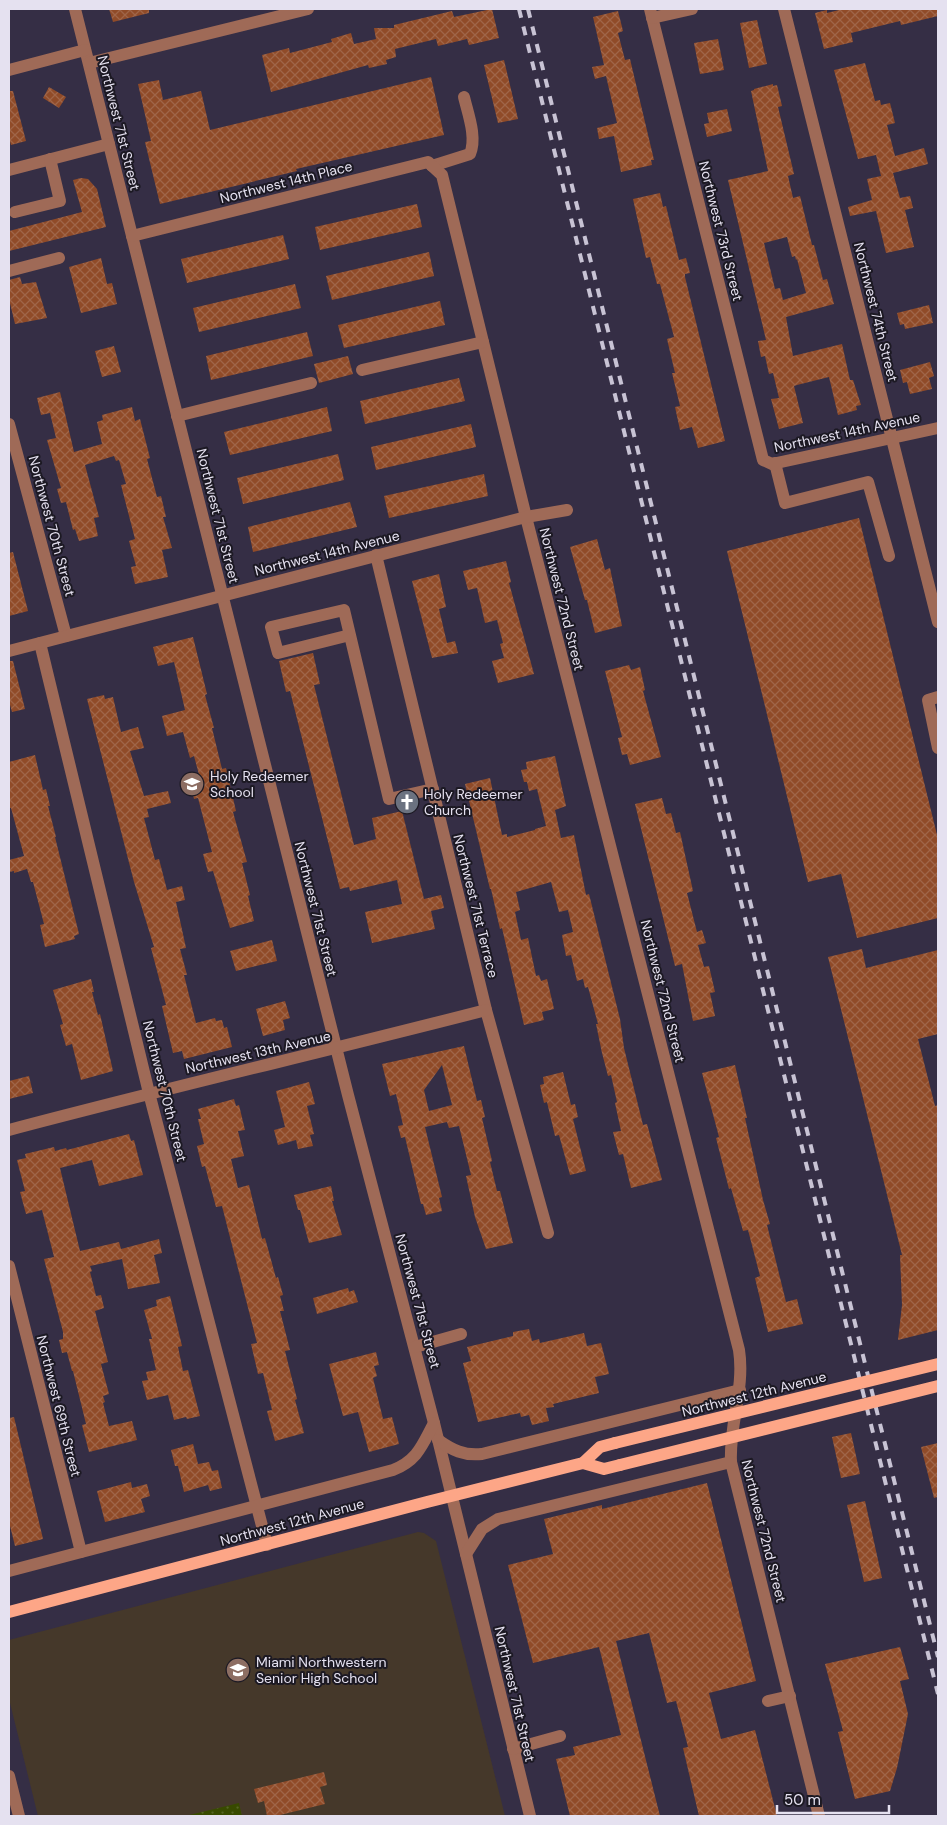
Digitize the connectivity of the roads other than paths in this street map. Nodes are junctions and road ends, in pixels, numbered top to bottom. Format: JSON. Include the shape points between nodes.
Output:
{"nodes":[{"id":1,"x":75,"y":9,"type":"edge"},
{"id":2,"x":308,"y":9,"type":"edge"},
{"id":3,"x":692,"y":9,"type":"edge"},
{"id":4,"x":784,"y":9,"type":"edge"},
{"id":5,"x":651,"y":14,"type":"edge"},
{"id":6,"x":86,"y":50,"type":"junction"},
{"id":7,"x":89,"y":63,"type":"junction"},
{"id":8,"x":9,"y":70,"type":"edge"},
{"id":9,"x":464,"y":96,"type":"dead end"},
{"id":10,"x":109,"y":144,"type":"junction"},
{"id":11,"x":50,"y":159,"type":"junction"},
{"id":12,"x":432,"y":166,"type":"junction"},
{"id":13,"x":9,"y":170,"type":"edge"},
{"id":14,"x":14,"y":212,"type":"dead end"},
{"id":15,"x":132,"y":236,"type":"junction"},
{"id":16,"x":59,"y":258,"type":"dead end"},
{"id":17,"x":9,"y":271,"type":"edge"},
{"id":18,"x":483,"y":342,"type":"junction"},
{"id":19,"x":362,"y":370,"type":"dead end"},
{"id":20,"x":311,"y":383,"type":"dead end"},
{"id":21,"x":177,"y":416,"type":"junction"},
{"id":22,"x":9,"y":424,"type":"edge"},
{"id":23,"x":938,"y":428,"type":"edge"},
{"id":24,"x":892,"y":439,"type":"junction"},
{"id":25,"x":769,"y":462,"type":"junction"},
{"id":26,"x":566,"y":510,"type":"dead end"},
{"id":27,"x":526,"y":517,"type":"junction"},
{"id":28,"x":376,"y":555,"type":"junction"},
{"id":29,"x":889,"y":556,"type":"dead end"},
{"id":30,"x":222,"y":595,"type":"junction"},
{"id":31,"x":938,"y":622,"type":"edge"},
{"id":32,"x":350,"y":635,"type":"junction"},
{"id":33,"x":66,"y":636,"type":"junction"},
{"id":34,"x":40,"y":643,"type":"junction"},
{"id":35,"x":9,"y":651,"type":"edge"},
{"id":36,"x":938,"y":697,"type":"edge"},
{"id":37,"x":938,"y":748,"type":"edge"},
{"id":38,"x":433,"y":789,"type":"junction"},
{"id":39,"x":486,"y":1010,"type":"junction"},
{"id":40,"x":336,"y":1048,"type":"junction"},
{"id":41,"x":149,"y":1093,"type":"junction"},
{"id":42,"x":9,"y":1130,"type":"edge"},
{"id":43,"x":548,"y":1233,"type":"dead end"},
{"id":44,"x":9,"y":1266,"type":"edge"},
{"id":45,"x":461,"y":1334,"type":"dead end"},
{"id":46,"x":415,"y":1346,"type":"junction"},
{"id":47,"x":938,"y":1364,"type":"edge"},
{"id":48,"x":938,"y":1386,"type":"edge"},
{"id":49,"x":740,"y":1390,"type":"junction"},
{"id":50,"x":434,"y":1423,"type":"junction"},
{"id":51,"x":438,"y":1440,"type":"junction"},
{"id":52,"x":731,"y":1462,"type":"junction"},
{"id":53,"x":584,"y":1463,"type":"junction"},
{"id":54,"x":452,"y":1496,"type":"junction"},
{"id":55,"x":257,"y":1506,"type":"junction"},
{"id":56,"x":267,"y":1545,"type":"junction"},
{"id":57,"x":80,"y":1552,"type":"junction"},
{"id":58,"x":466,"y":1554,"type":"junction"},
{"id":59,"x":9,"y":1571,"type":"edge"},
{"id":60,"x":9,"y":1612,"type":"edge"},
{"id":61,"x":790,"y":1696,"type":"junction"},
{"id":62,"x":768,"y":1701,"type":"dead end"},
{"id":63,"x":560,"y":1736,"type":"dead end"},
{"id":64,"x":513,"y":1748,"type":"junction"},
{"id":65,"x":9,"y":1776,"type":"edge"},
{"id":66,"x":12,"y":1802,"type":"edge"},
{"id":67,"x":19,"y":1816,"type":"edge"},
{"id":68,"x":530,"y":1816,"type":"edge"},
{"id":69,"x":819,"y":1816,"type":"edge"}],
"edges":[{"from":1,"to":6,"type":"street","name":"Northwest 71st Street"},
{"from":2,"to":7,"type":"street"},
{"from":3,"to":5,"type":"street"},
{"from":4,"to":24,"type":"street","name":"Northwest 74th Street"},
{"from":5,"to":25,"type":"street","name":"Northwest 73rd Street"},
{"from":6,"to":7,"type":"street","name":"Northwest 71st Street"},
{"from":6,"to":8,"type":"street"},
{"from":7,"to":10,"type":"street","name":"Northwest 71st Street"},
{"from":9,"to":12,"type":"street","via":[[473,138],[470,154]]},
{"from":10,"to":11,"type":"street"},
{"from":10,"to":15,"type":"street","name":"Northwest 71st Street"},
{"from":11,"to":13,"type":"street"},
{"from":11,"to":14,"type":"street","via":[[60,201]]},
{"from":12,"to":15,"type":"street","name":"Northwest 14th Place","via":[[428,162]]},
{"from":12,"to":18,"type":"street","name":"Northwest 72nd Street","via":[[442,175]]},
{"from":15,"to":21,"type":"street","name":"Northwest 71st Street"},
{"from":16,"to":17,"type":"street"},
{"from":18,"to":19,"type":"street"},
{"from":18,"to":27,"type":"street","name":"Northwest 72nd Street"},
{"from":20,"to":21,"type":"street"},
{"from":21,"to":30,"type":"street","name":"Northwest 71st Street"},
{"from":22,"to":33,"type":"street","name":"Northwest 70th Street"},
{"from":23,"to":24,"type":"street","name":"Northwest 14th Avenue"},
{"from":24,"to":25,"type":"street","name":"Northwest 14th Avenue"},
{"from":24,"to":31,"type":"street","name":"Northwest 74th Street"},
{"from":25,"to":29,"type":"street","name":"Northwest 73rd Street","via":[[785,502],[868,482]]},
{"from":26,"to":27,"type":"street","name":"Northwest 14th Avenue"},
{"from":27,"to":28,"type":"street","name":"Northwest 14th Avenue"},
{"from":27,"to":49,"type":"street","name":"Northwest 72nd Street","via":[[739,1350]]},
{"from":28,"to":30,"type":"street","name":"Northwest 14th Avenue"},
{"from":28,"to":38,"type":"street","name":"Northwest 71st Terrace"},
{"from":30,"to":33,"type":"street","name":"Northwest 14th Avenue"},
{"from":30,"to":40,"type":"street","name":"Northwest 71st Street"},
{"from":32,"to":32,"type":"street","via":[[344,610],[271,627],[278,653]]},
{"from":32,"to":38,"type":"street","via":[[389,799]]},
{"from":33,"to":34,"type":"street","name":"Northwest 14th Avenue"},
{"from":34,"to":35,"type":"street","name":"Northwest 14th Avenue"},
{"from":34,"to":41,"type":"street","name":"Northwest 70th Street"},
{"from":36,"to":37,"type":"street","via":[[928,700]]},
{"from":38,"to":39,"type":"street","name":"Northwest 71st Terrace"},
{"from":39,"to":40,"type":"street","name":"Northwest 13th Avenue"},
{"from":39,"to":43,"type":"street","name":"Northwest 71st Terrace"},
{"from":40,"to":41,"type":"street","name":"Northwest 13th Avenue"},
{"from":40,"to":46,"type":"street","name":"Northwest 71st Street"},
{"from":41,"to":42,"type":"street","name":"Northwest 13th Avenue"},
{"from":41,"to":55,"type":"street","name":"Northwest 70th Street"},
{"from":44,"to":57,"type":"street","name":"Northwest 69th Street"},
{"from":45,"to":46,"type":"street"},
{"from":46,"to":50,"type":"street","name":"Northwest 71st Street"},
{"from":47,"to":53,"type":"main road","name":"Northwest 12th Avenue","bridge":true,"via":[[600,1447]]},
{"from":48,"to":53,"type":"main road","name":"Northwest 12th Avenue","bridge":true,"via":[[604,1469]]},
{"from":49,"to":51,"type":"street","name":"Northwest 12th Avenue","via":[[482,1454],[454,1451]]},
{"from":49,"to":52,"type":"street","name":"Northwest 72nd Street","via":[[732,1433]]},
{"from":50,"to":51,"type":"street","name":"Northwest 71st Street"},
{"from":50,"to":55,"type":"street","name":"Northwest 12th Avenue","via":[[414,1458],[406,1465]]},
{"from":51,"to":54,"type":"street","name":"Northwest 71st Street"},
{"from":52,"to":58,"type":"street","via":[[498,1519],[482,1529]]},
{"from":52,"to":61,"type":"street","name":"Northwest 72nd Street"},
{"from":53,"to":54,"type":"main road","name":"Northwest 12th Avenue"},
{"from":54,"to":56,"type":"main road","name":"Northwest 12th Avenue"},
{"from":54,"to":58,"type":"street","name":"Northwest 71st Street"},
{"from":55,"to":56,"type":"street","name":"Northwest 70th Street"},
{"from":55,"to":57,"type":"street","name":"Northwest 12th Avenue"},
{"from":56,"to":60,"type":"main road","name":"Northwest 12th Avenue"},
{"from":57,"to":59,"type":"street","name":"Northwest 12th Avenue"},
{"from":58,"to":64,"type":"street","name":"Northwest 71st Street"},
{"from":61,"to":62,"type":"street"},
{"from":61,"to":69,"type":"street","name":"Northwest 72nd Street"},
{"from":63,"to":64,"type":"street"},
{"from":64,"to":68,"type":"street","name":"Northwest 71st Street"},
{"from":65,"to":66,"type":"street"},
{"from":66,"to":67,"type":"street"}]}
